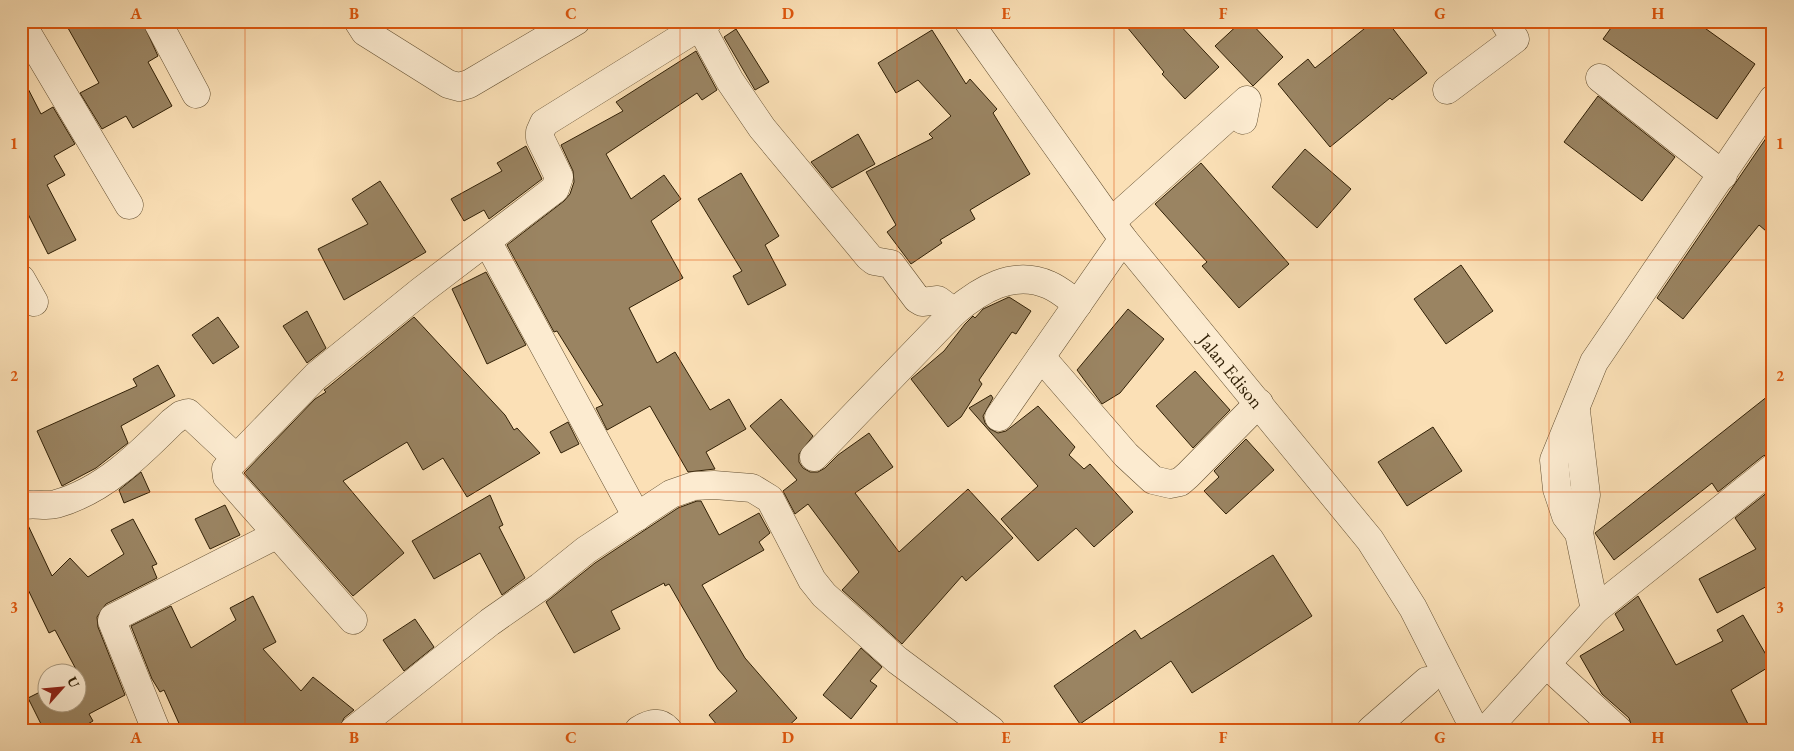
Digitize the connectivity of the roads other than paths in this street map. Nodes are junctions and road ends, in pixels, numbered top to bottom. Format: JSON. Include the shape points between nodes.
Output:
{"nodes":[{"id":1,"x":157,"y":21,"type":"edge"},
{"id":2,"x":358,"y":21,"type":"edge"},
{"id":3,"x":576,"y":21,"type":"edge"},
{"id":4,"x":968,"y":21,"type":"edge"},
{"id":5,"x":1504,"y":21,"type":"edge"},
{"id":6,"x":21,"y":22,"type":"edge"},
{"id":7,"x":704,"y":24,"type":"edge"},
{"id":8,"x":1600,"y":78,"type":"dead end"},
{"id":9,"x":1447,"y":90,"type":"dead end"},
{"id":10,"x":196,"y":94,"type":"dead end"},
{"id":11,"x":1773,"y":100,"type":"edge"},
{"id":12,"x":1243,"y":120,"type":"dead end"},
{"id":13,"x":1723,"y":175,"type":"junction"},
{"id":14,"x":129,"y":205,"type":"dead end"},
{"id":15,"x":1117,"y":230,"type":"junction"},
{"id":16,"x":487,"y":241,"type":"junction"},
{"id":17,"x":1078,"y":304,"type":"junction"},
{"id":18,"x":954,"y":312,"type":"junction"},
{"id":19,"x":1041,"y":357,"type":"junction"},
{"id":20,"x":1259,"y":403,"type":"junction"},
{"id":21,"x":999,"y":417,"type":"dead end"},
{"id":22,"x":814,"y":456,"type":"dead end"},
{"id":23,"x":236,"y":458,"type":"junction"},
{"id":24,"x":1773,"y":468,"type":"edge"},
{"id":25,"x":21,"y":506,"type":"edge"},
{"id":26,"x":637,"y":517,"type":"junction"},
{"id":27,"x":276,"y":535,"type":"junction"},
{"id":28,"x":1595,"y":610,"type":"junction"},
{"id":29,"x":353,"y":620,"type":"dead end"},
{"id":30,"x":1546,"y":664,"type":"junction"},
{"id":31,"x":1427,"y":682,"type":"dead end"},
{"id":32,"x":156,"y":730,"type":"edge"},
{"id":33,"x":354,"y":730,"type":"edge"},
{"id":34,"x":639,"y":730,"type":"edge"},
{"id":35,"x":668,"y":730,"type":"edge"},
{"id":36,"x":991,"y":730,"type":"edge"},
{"id":37,"x":1371,"y":730,"type":"edge"},
{"id":38,"x":1475,"y":730,"type":"edge"},
{"id":39,"x":1486,"y":730,"type":"edge"},
{"id":40,"x":1618,"y":730,"type":"edge"}],
"edges":[{"from":1,"to":10,"type":"street"},
{"from":2,"to":3,"type":"street","via":[[365,32],[448,84],[459,87]]},
{"from":4,"to":15,"type":"street","name":"Jalan Edison"},
{"from":5,"to":9,"type":"street","via":[[1515,39]]},
{"from":6,"to":14,"type":"street"},
{"from":7,"to":16,"type":"street","via":[[544,123],[540,138],[559,177],[558,184]]},
{"from":7,"to":18,"type":"street","via":[[730,81],[762,128],[869,257],[891,264],[922,302],[938,300]]},
{"from":8,"to":13,"type":"street"},
{"from":11,"to":13,"type":"street"},
{"from":12,"to":15,"type":"street","via":[[1247,100]]},
{"from":13,"to":28,"type":"street","via":[[1594,362],[1554,460],[1557,489],[1566,516],[1579,533]]},
{"from":15,"to":17,"type":"street"},
{"from":15,"to":20,"type":"street","name":"Jalan Edison"},
{"from":16,"to":23,"type":"street","via":[[316,376]]},
{"from":16,"to":26,"type":"street"},
{"from":17,"to":18,"type":"street","via":[[1049,285],[1031,280],[1012,280],[990,286]]},
{"from":17,"to":19,"type":"street"},
{"from":18,"to":22,"type":"street"},
{"from":19,"to":20,"type":"street","via":[[1126,455],[1153,480],[1170,484],[1180,482],[1188,475]]},
{"from":19,"to":21,"type":"street"},
{"from":20,"to":38,"type":"street","name":"Jalan Edison","via":[[1353,518],[1395,577]]},
{"from":23,"to":25,"type":"street","via":[[188,413],[177,419],[123,469],[94,487],[56,504]]},
{"from":23,"to":27,"type":"street","via":[[226,469],[227,477]]},
{"from":24,"to":28,"type":"street"},
{"from":26,"to":33,"type":"street","via":[[586,550],[490,622]]},
{"from":26,"to":36,"type":"street","via":[[672,494],[694,486],[752,488],[765,494],[812,580],[824,595],[897,660]]},
{"from":27,"to":29,"type":"street"},
{"from":27,"to":32,"type":"street","via":[[113,618]]},
{"from":28,"to":30,"type":"street"},
{"from":30,"to":39,"type":"street"},
{"from":30,"to":40,"type":"street"},
{"from":31,"to":37,"type":"street"},
{"from":34,"to":35,"type":"street","via":[[652,723],[660,723]]}]}
